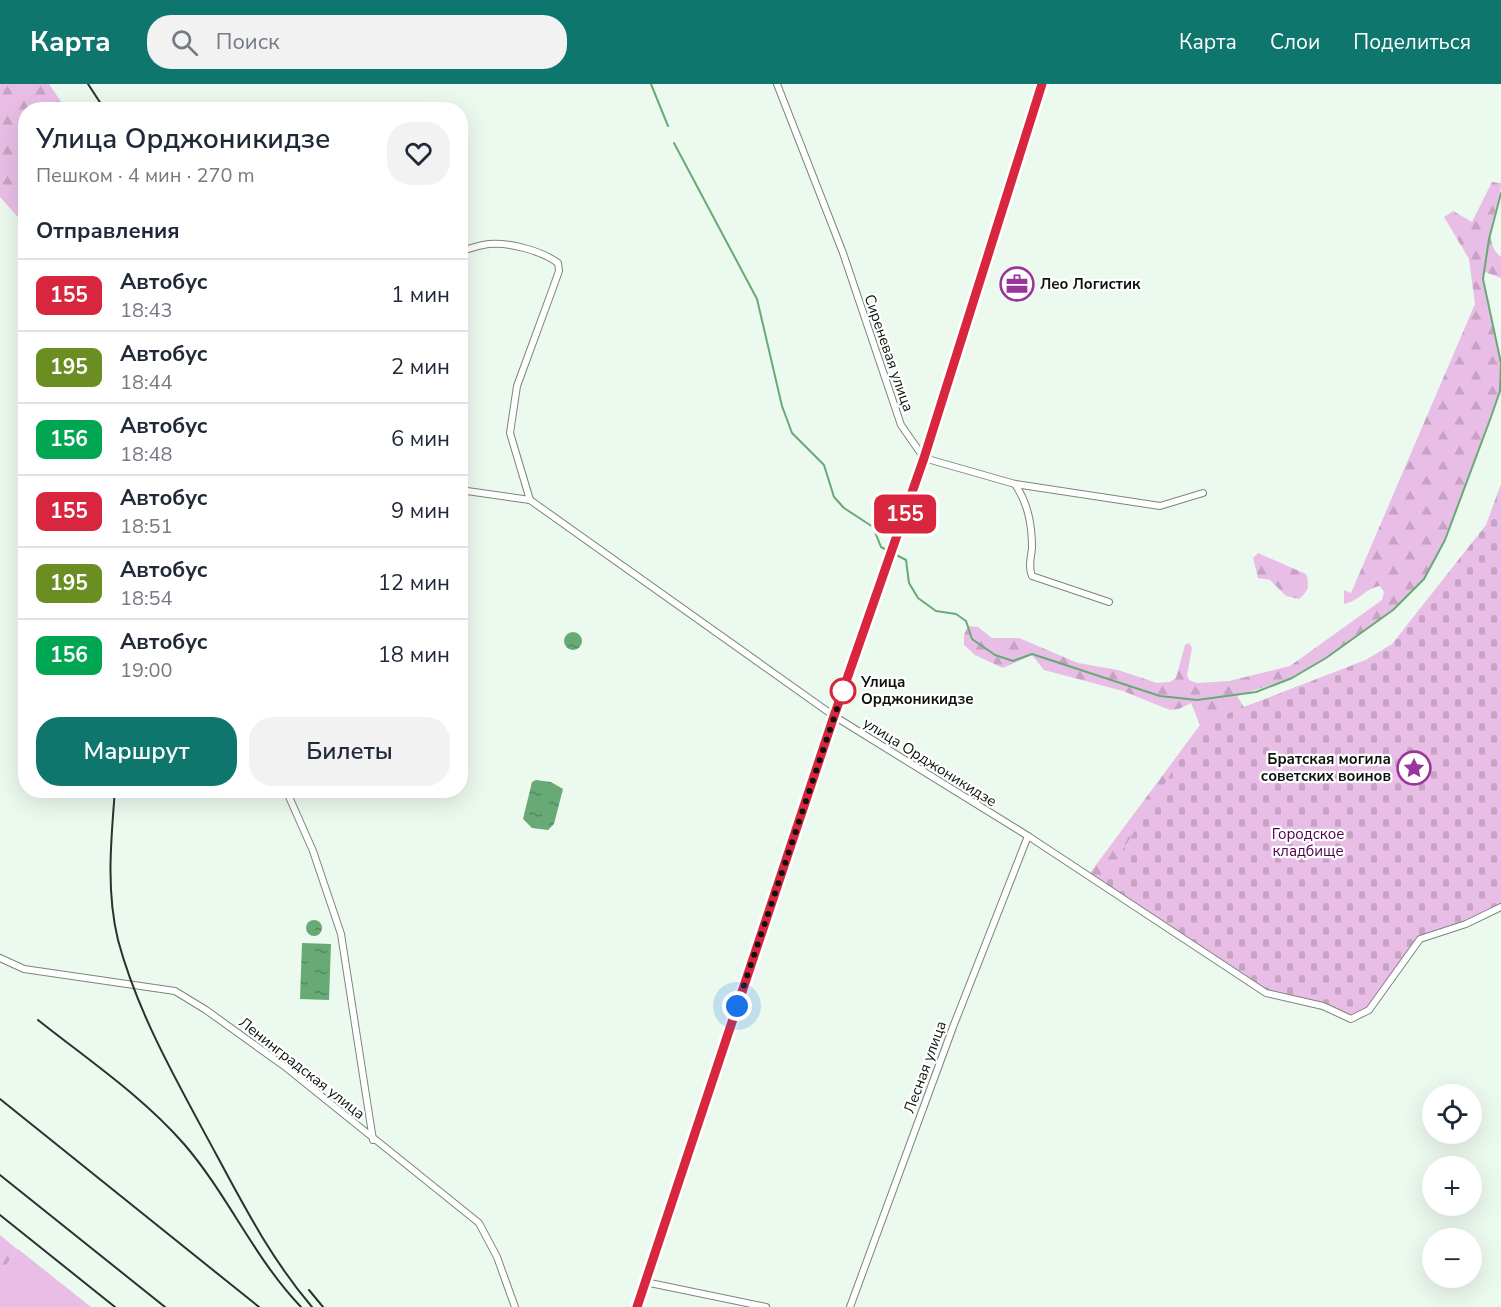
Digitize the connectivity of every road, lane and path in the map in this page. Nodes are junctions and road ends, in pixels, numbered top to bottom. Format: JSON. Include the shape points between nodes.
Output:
{"nodes":[{"id":1,"x":777,"y":84,"type":"edge"},
{"id":2,"x":1042,"y":84,"type":"edge"},
{"id":3,"x":468,"y":249,"type":"edge"},
{"id":4,"x":924,"y":458,"type":"junction"},
{"id":5,"x":1015,"y":484,"type":"junction"},
{"id":6,"x":468,"y":491,"type":"edge"},
{"id":7,"x":1203,"y":493,"type":"dead end"},
{"id":8,"x":530,"y":500,"type":"junction"},
{"id":9,"x":1110,"y":602,"type":"dead end"},
{"id":10,"x":834,"y":716,"type":"junction"},
{"id":11,"x":290,"y":798,"type":"edge"},
{"id":12,"x":1028,"y":836,"type":"junction"},
{"id":13,"x":1501,"y":907,"type":"edge"},
{"id":14,"x":0,"y":958,"type":"edge"},
{"id":15,"x":373,"y":1140,"type":"junction"},
{"id":16,"x":645,"y":1282,"type":"junction"},
{"id":17,"x":515,"y":1307,"type":"edge"},
{"id":18,"x":637,"y":1307,"type":"edge"},
{"id":19,"x":766,"y":1307,"type":"edge"},
{"id":20,"x":850,"y":1307,"type":"edge"}],
"edges":[{"from":1,"to":4,"type":"street","name":"Сиреневая улица","via":[[843,253],[901,425]]},
{"from":2,"to":4,"type":"street"},
{"from":3,"to":8,"type":"street","via":[[500,244],[533,251],[558,263],[517,386],[510,433]]},
{"from":4,"to":5,"type":"street"},
{"from":4,"to":10,"type":"street"},
{"from":5,"to":7,"type":"street","via":[[1160,507]]},
{"from":5,"to":9,"type":"street","via":[[1029,514],[1030,571],[1038,580]]},
{"from":6,"to":8,"type":"street"},
{"from":8,"to":10,"type":"street","name":"улица Орджоникидзе"},
{"from":10,"to":12,"type":"street","name":"улица Орджоникидзе"},
{"from":10,"to":16,"type":"street"},
{"from":11,"to":15,"type":"street","via":[[313,850],[341,934]]},
{"from":12,"to":13,"type":"street","name":"улица Орджоникидзе","via":[[1266,993],[1323,1006],[1351,1019],[1369,1010],[1420,939]]},
{"from":12,"to":20,"type":"street","name":"Лесная улица"},
{"from":14,"to":15,"type":"street","name":"Ленинградская улица","via":[[24,969],[175,991],[284,1066]]},
{"from":15,"to":17,"type":"street","name":"Ленинградская улица","via":[[478,1223],[497,1257]]},
{"from":16,"to":18,"type":"street"},
{"from":16,"to":19,"type":"street"}]}
